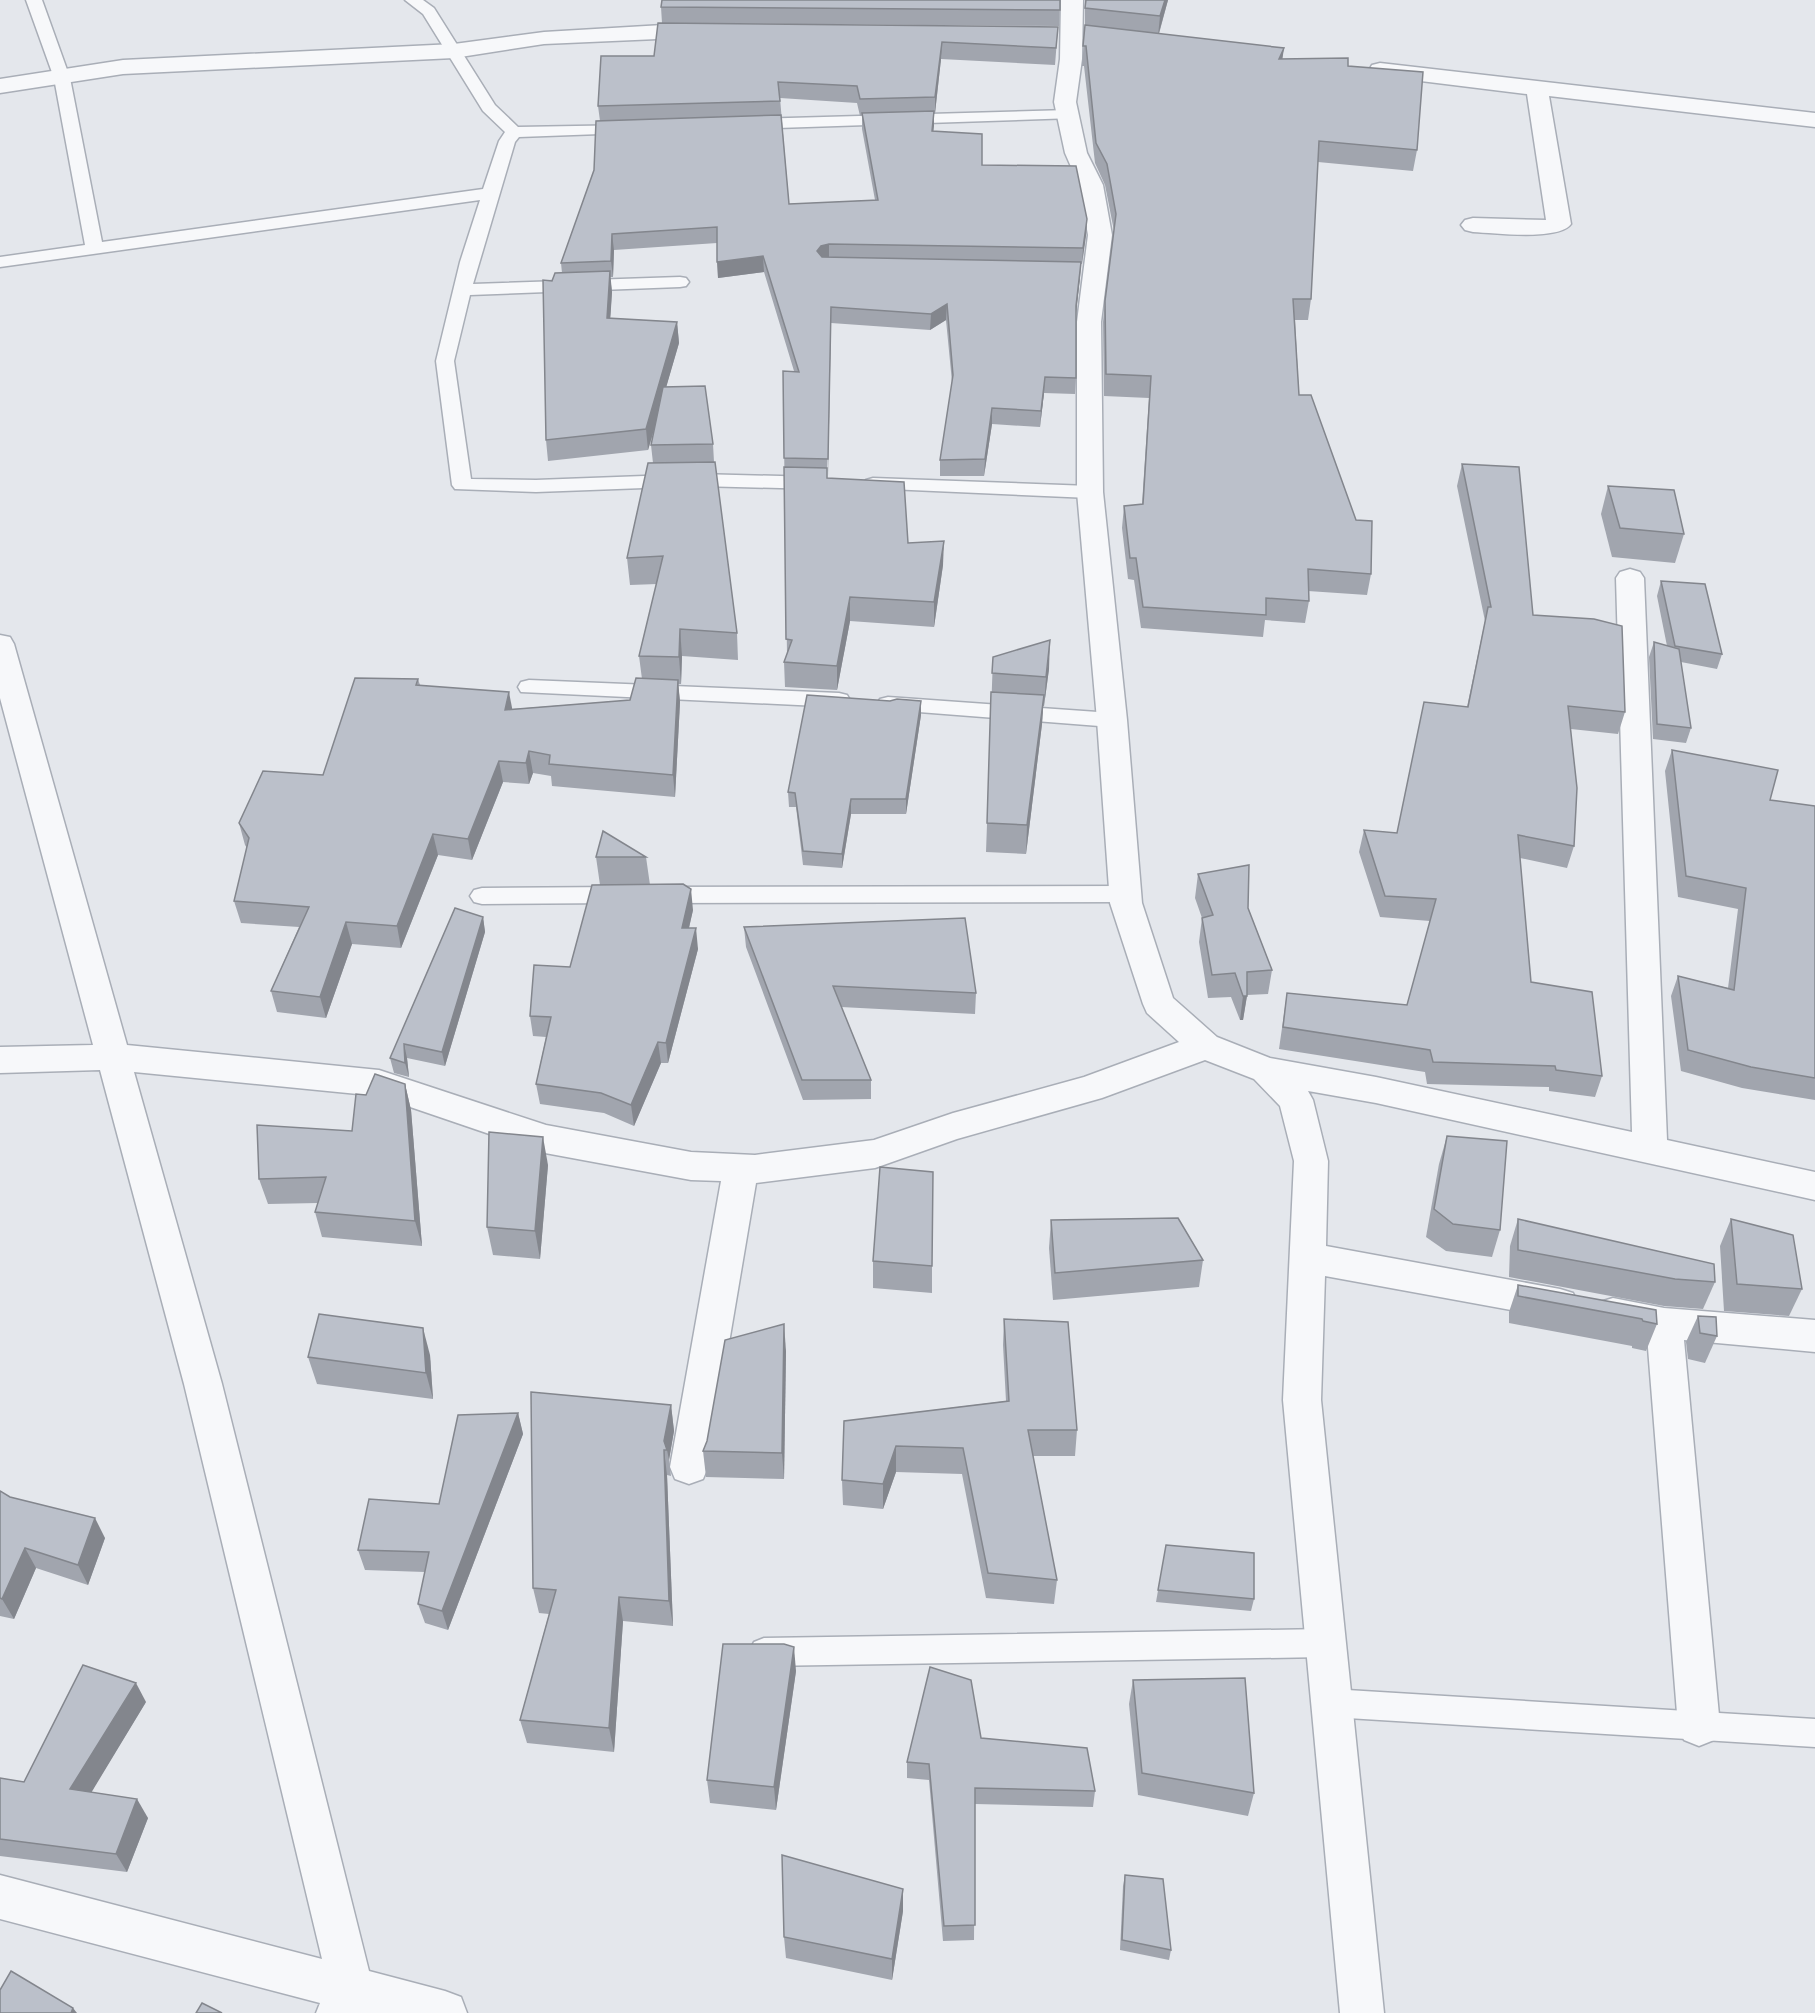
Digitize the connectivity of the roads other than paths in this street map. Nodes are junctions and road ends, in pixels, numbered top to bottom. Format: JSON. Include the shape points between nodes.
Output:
{"nodes":[{"id":1,"x":34,"y":0,"type":"edge"},
{"id":2,"x":413,"y":0,"type":"edge"},
{"id":3,"x":1072,"y":0,"type":"edge"},
{"id":4,"x":721,"y":32,"type":"edge"},
{"id":5,"x":454,"y":51,"type":"junction"},
{"id":6,"x":1354,"y":67,"type":"edge"},
{"id":7,"x":62,"y":78,"type":"junction"},
{"id":8,"x":0,"y":86,"type":"edge"},
{"id":9,"x":1537,"y":88,"type":"junction"},
{"id":10,"x":1068,"y":115,"type":"junction"},
{"id":11,"x":1815,"y":120,"type":"edge"},
{"id":12,"x":737,"y":124,"type":"edge"},
{"id":13,"x":649,"y":127,"type":"edge"},
{"id":14,"x":514,"y":132,"type":"junction"},
{"id":15,"x":490,"y":193,"type":"junction"},
{"id":16,"x":1473,"y":225,"type":"dead end"},
{"id":17,"x":95,"y":249,"type":"junction"},
{"id":18,"x":0,"y":262,"type":"edge"},
{"id":19,"x":680,"y":282,"type":"dead end"},
{"id":20,"x":462,"y":290,"type":"junction"},
{"id":21,"x":1090,"y":492,"type":"junction"},
{"id":22,"x":1630,"y":578,"type":"dead end"},
{"id":23,"x":0,"y":644,"type":"edge"},
{"id":24,"x":530,"y":687,"type":"dead end"},
{"id":25,"x":1112,"y":720,"type":"junction"},
{"id":26,"x":1125,"y":894,"type":"junction"},
{"id":27,"x":482,"y":896,"type":"dead end"},
{"id":28,"x":1205,"y":1046,"type":"junction"},
{"id":29,"x":113,"y":1057,"type":"junction"},
{"id":30,"x":0,"y":1060,"type":"edge"},
{"id":31,"x":1266,"y":1070,"type":"junction"},
{"id":32,"x":1650,"y":1149,"type":"junction"},
{"id":33,"x":741,"y":1168,"type":"junction"},
{"id":34,"x":1815,"y":1186,"type":"edge"},
{"id":35,"x":1308,"y":1258,"type":"junction"},
{"id":36,"x":1664,"y":1323,"type":"junction"},
{"id":37,"x":1815,"y":1336,"type":"edge"},
{"id":38,"x":689,"y":1467,"type":"dead end"},
{"id":39,"x":1325,"y":1643,"type":"junction"},
{"id":40,"x":740,"y":1652,"type":"edge"},
{"id":41,"x":1331,"y":1703,"type":"junction"},
{"id":42,"x":1699,"y":1726,"type":"junction"},
{"id":43,"x":1815,"y":1734,"type":"edge"},
{"id":44,"x":0,"y":1897,"type":"edge"},
{"id":45,"x":344,"y":2001,"type":"edge"},
{"id":46,"x":445,"y":2013,"type":"edge"},
{"id":47,"x":1362,"y":2013,"type":"edge"}],
"edges":[{"from":1,"to":7,"type":"lane"},
{"from":2,"to":5,"type":"lane","via":[[429,11]]},
{"from":3,"to":10,"type":"street","via":[[1065,102]]},
{"from":4,"to":5,"type":"street","via":[[544,38]]},
{"from":5,"to":7,"type":"street","via":[[123,67]]},
{"from":5,"to":14,"type":"lane","via":[[489,108]]},
{"from":6,"to":9,"type":"street"},
{"from":7,"to":8,"type":"street"},
{"from":7,"to":17,"type":"lane"},
{"from":9,"to":11,"type":"street"},
{"from":9,"to":16,"type":"street","via":[[1558,224]]},
{"from":10,"to":12,"type":"lane"},
{"from":10,"to":21,"type":"street","via":[[1076,153],[1091,185],[1100,235],[1085,271]]},
{"from":13,"to":14,"type":"lane"},
{"from":14,"to":15,"type":"lane","via":[[507,141]]},
{"from":15,"to":17,"type":"lane"},
{"from":15,"to":20,"type":"lane"},
{"from":17,"to":18,"type":"lane"},
{"from":19,"to":20,"type":"lane"},
{"from":20,"to":21,"type":"lane","via":[[445,361],[462,485],[698,480]]},
{"from":21,"to":25,"type":"street"},
{"from":22,"to":32,"type":"street"},
{"from":23,"to":29,"type":"street"},
{"from":24,"to":25,"type":"lane","via":[[865,702]]},
{"from":25,"to":26,"type":"street"},
{"from":26,"to":27,"type":"lane"},
{"from":26,"to":28,"type":"street","via":[[1159,1004]]},
{"from":28,"to":31,"type":"street"},
{"from":28,"to":33,"type":"street","via":[[1090,1089],[953,1127],[875,1154]]},
{"from":29,"to":30,"type":"street"},
{"from":29,"to":33,"type":"street","via":[[379,1083],[545,1139],[690,1166]]},
{"from":29,"to":45,"type":"street","via":[[203,1384]]},
{"from":31,"to":32,"type":"street"},
{"from":31,"to":35,"type":"street","via":[[1296,1100],[1311,1161]]},
{"from":32,"to":34,"type":"street"},
{"from":33,"to":38,"type":"street"},
{"from":35,"to":36,"type":"street"},
{"from":35,"to":39,"type":"street","via":[[1302,1400]]},
{"from":36,"to":37,"type":"street"},
{"from":36,"to":42,"type":"street"},
{"from":39,"to":40,"type":"lane"},
{"from":39,"to":41,"type":"street"},
{"from":41,"to":42,"type":"lane"},
{"from":41,"to":47,"type":"street"},
{"from":42,"to":43,"type":"lane"},
{"from":44,"to":45,"type":"street"},
{"from":45,"to":46,"type":"street"}]}
